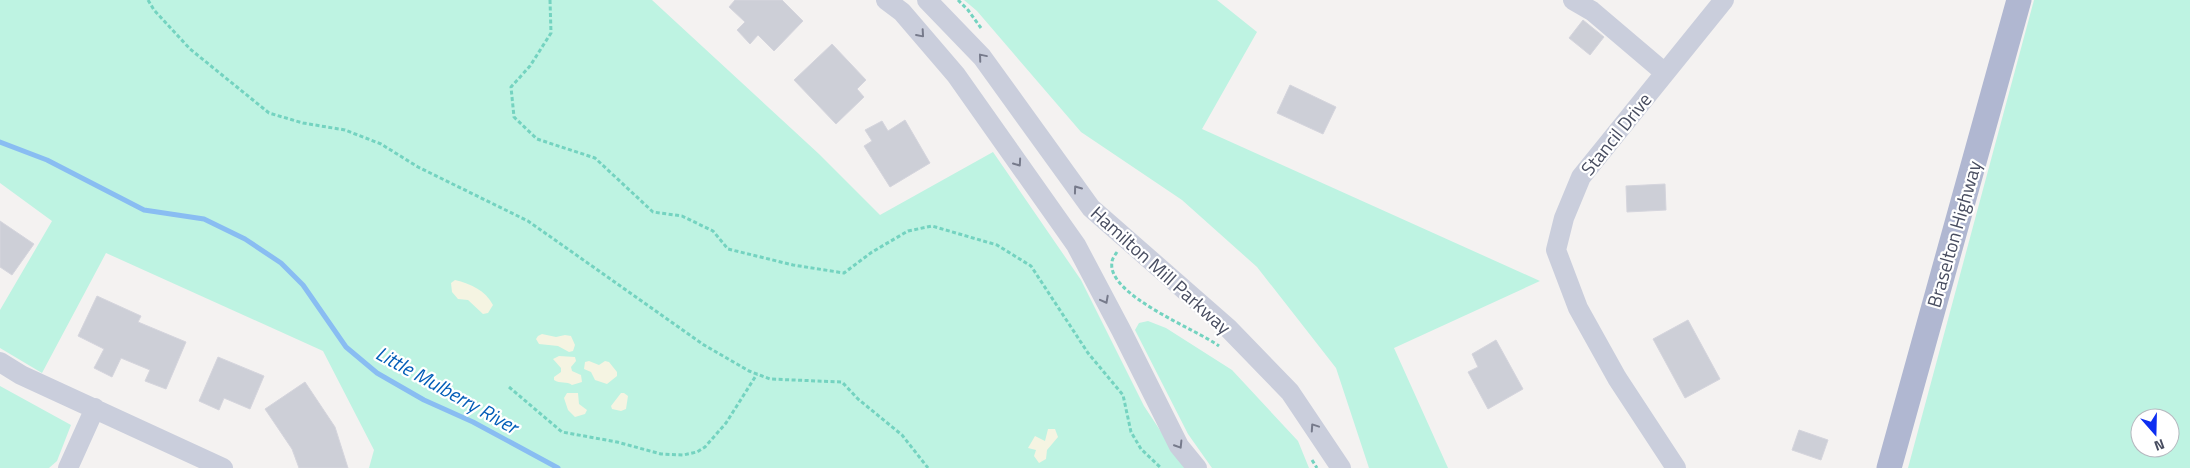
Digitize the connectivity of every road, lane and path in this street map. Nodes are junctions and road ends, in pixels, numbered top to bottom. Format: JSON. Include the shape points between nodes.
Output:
{"nodes":[{"id":1,"x":148,"y":0,"type":"edge"},
{"id":2,"x":550,"y":0,"type":"edge"},
{"id":3,"x":886,"y":0,"type":"edge"},
{"id":4,"x":927,"y":0,"type":"edge"},
{"id":5,"x":1573,"y":0,"type":"edge"},
{"id":6,"x":1724,"y":0,"type":"edge"},
{"id":7,"x":2019,"y":0,"type":"edge"},
{"id":8,"x":1665,"y":73,"type":"junction"},
{"id":9,"x":1117,"y":252,"type":"dead end"},
{"id":10,"x":1220,"y":347,"type":"dead end"},
{"id":11,"x":0,"y":362,"type":"edge"},
{"id":12,"x":757,"y":374,"type":"junction"},
{"id":13,"x":509,"y":387,"type":"dead end"},
{"id":14,"x":95,"y":408,"type":"junction"},
{"id":15,"x":1310,"y":456,"type":"dead end"},
{"id":16,"x":68,"y":468,"type":"edge"},
{"id":17,"x":223,"y":468,"type":"edge"},
{"id":18,"x":928,"y":468,"type":"edge"},
{"id":19,"x":1161,"y":468,"type":"edge"},
{"id":20,"x":1197,"y":468,"type":"edge"},
{"id":21,"x":1317,"y":468,"type":"edge"},
{"id":22,"x":1341,"y":468,"type":"edge"},
{"id":23,"x":1676,"y":468,"type":"edge"},
{"id":24,"x":1888,"y":468,"type":"edge"}],
"edges":[{"from":1,"to":12,"type":"path","via":[[190,50],[269,113],[345,130],[381,144],[418,167],[528,221],[704,345]]},
{"from":2,"to":19,"type":"path","via":[[551,33],[530,66],[511,87],[514,117],[537,139],[595,158],[653,212],[682,216],[713,231],[728,249],[793,265],[844,273],[908,231],[932,226],[997,245],[1031,266],[1088,353],[1123,395],[1131,432]]},
{"from":3,"to":20,"type":"street","name":"Hamilton Mill Parkway","one_way":true,"via":[[902,12],[956,75],[1076,245],[1179,446]]},
{"from":22,"to":4,"type":"street","name":"Hamilton Mill Parkway","one_way":true,"via":[[1290,392],[1228,328],[1091,208],[982,57]]},
{"from":5,"to":8,"type":"street","via":[[1592,11]]},
{"from":6,"to":8,"type":"street","name":"Stancil Drive"},
{"from":7,"to":24,"type":"main road","name":"Braselton Highway"},
{"from":8,"to":23,"type":"street","name":"Stancil Drive","via":[[1581,177],[1564,218],[1556,250],[1578,308],[1617,378]]},
{"from":9,"to":10,"type":"path","via":[[1111,263],[1114,273],[1137,300]]},
{"from":11,"to":14,"type":"street","via":[[21,375]]},
{"from":12,"to":13,"type":"path","via":[[726,423],[705,447],[683,455],[661,454],[562,432]]},
{"from":12,"to":18,"type":"path","via":[[770,379],[842,382],[902,435]]},
{"from":14,"to":16,"type":"street"},
{"from":14,"to":17,"type":"street"},
{"from":15,"to":21,"type":"path"}]}
